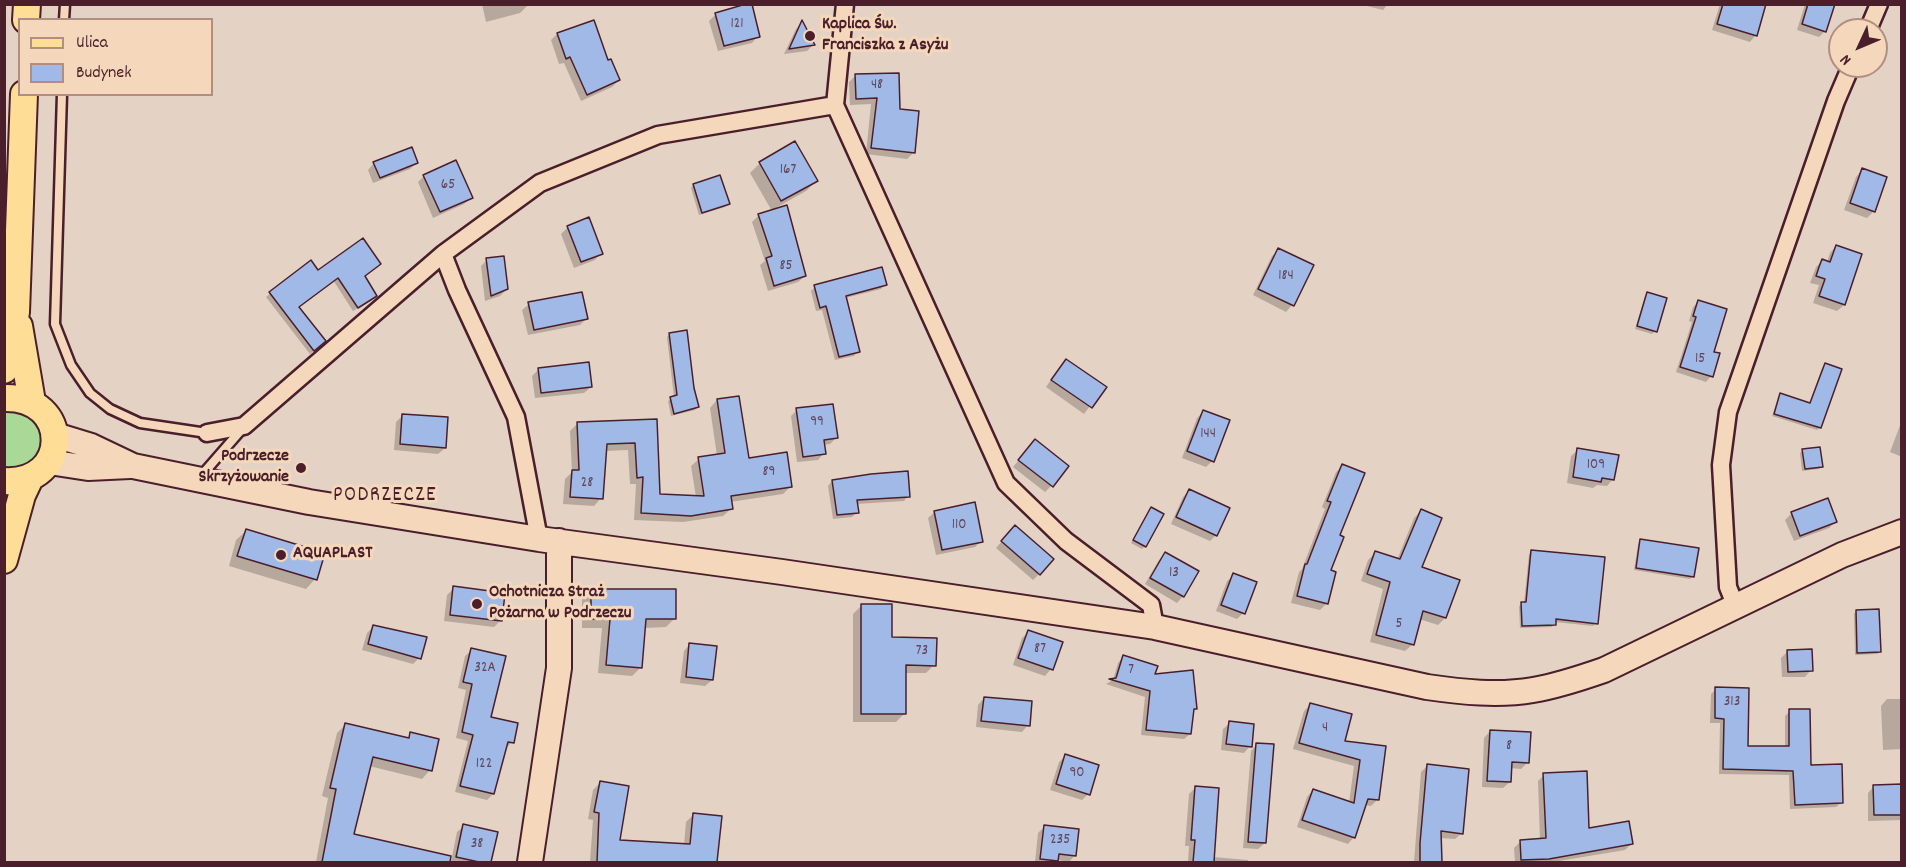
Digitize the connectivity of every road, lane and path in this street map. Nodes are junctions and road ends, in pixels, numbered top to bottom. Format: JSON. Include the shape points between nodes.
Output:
{"nodes":[{"id":1,"x":845,"y":4,"type":"edge"},
{"id":2,"x":1879,"y":4,"type":"edge"},
{"id":3,"x":1873,"y":18,"type":"edge"},
{"id":4,"x":1846,"y":78,"type":"edge"},
{"id":5,"x":24,"y":96,"type":"edge"},
{"id":6,"x":62,"y":96,"type":"edge"},
{"id":7,"x":835,"y":105,"type":"junction"},
{"id":8,"x":443,"y":254,"type":"junction"},
{"id":9,"x":16,"y":312,"type":"junction"},
{"id":10,"x":4,"y":370,"type":"edge"},
{"id":11,"x":4,"y":398,"type":"edge"},
{"id":12,"x":32,"y":402,"type":"junction"},
{"id":13,"x":244,"y":426,"type":"junction"},
{"id":14,"x":207,"y":432,"type":"joint"},
{"id":15,"x":55,"y":435,"type":"junction"},
{"id":16,"x":49,"y":462,"type":"junction"},
{"id":17,"x":133,"y":466,"type":"junction"},
{"id":18,"x":30,"y":478,"type":"junction"},
{"id":19,"x":197,"y":481,"type":"junction"},
{"id":20,"x":4,"y":482,"type":"edge"},
{"id":21,"x":1902,"y":532,"type":"edge"},
{"id":22,"x":549,"y":540,"type":"junction"},
{"id":23,"x":4,"y":560,"type":"edge"},
{"id":24,"x":1736,"y":607,"type":"junction"},
{"id":25,"x":1155,"y":627,"type":"junction"},
{"id":26,"x":530,"y":862,"type":"edge"}],
"edges":[{"from":1,"to":7,"type":"street"},
{"from":2,"to":3,"type":"street"},
{"from":4,"to":24,"type":"street","via":[[1728,412],[1721,465],[1728,587]]},
{"from":5,"to":9,"type":"main road"},
{"from":6,"to":14,"type":"lane","via":[[55,324],[71,365],[90,393],[110,409],[140,423]]},
{"from":7,"to":8,"type":"street","via":[[658,135],[540,183]]},
{"from":7,"to":25,"type":"street","via":[[1006,483],[1066,542],[1150,606]]},
{"from":8,"to":13,"type":"street"},
{"from":8,"to":22,"type":"street","via":[[516,417]]},
{"from":9,"to":10,"type":"main road"},
{"from":9,"to":12,"type":"main road"},
{"from":11,"to":12,"type":"main road"},
{"from":12,"to":15,"type":"main road","via":[[43,410]]},
{"from":13,"to":14,"type":"street"},
{"from":13,"to":19,"type":"lane"},
{"from":15,"to":16,"type":"main road"},
{"from":15,"to":17,"type":"street"},
{"from":16,"to":17,"type":"street","via":[[87,468]]},
{"from":16,"to":18,"type":"main road"},
{"from":17,"to":19,"type":"street"},
{"from":18,"to":20,"type":"main road"},
{"from":18,"to":23,"type":"main road"},
{"from":19,"to":22,"type":"street"},
{"from":21,"to":24,"type":"street","via":[[1842,555]]},
{"from":22,"to":25,"type":"street"},
{"from":22,"to":26,"type":"street","via":[[559,668]]},
{"from":24,"to":25,"type":"street","via":[[1604,670],[1532,691],[1498,693],[1427,687]]}]}
